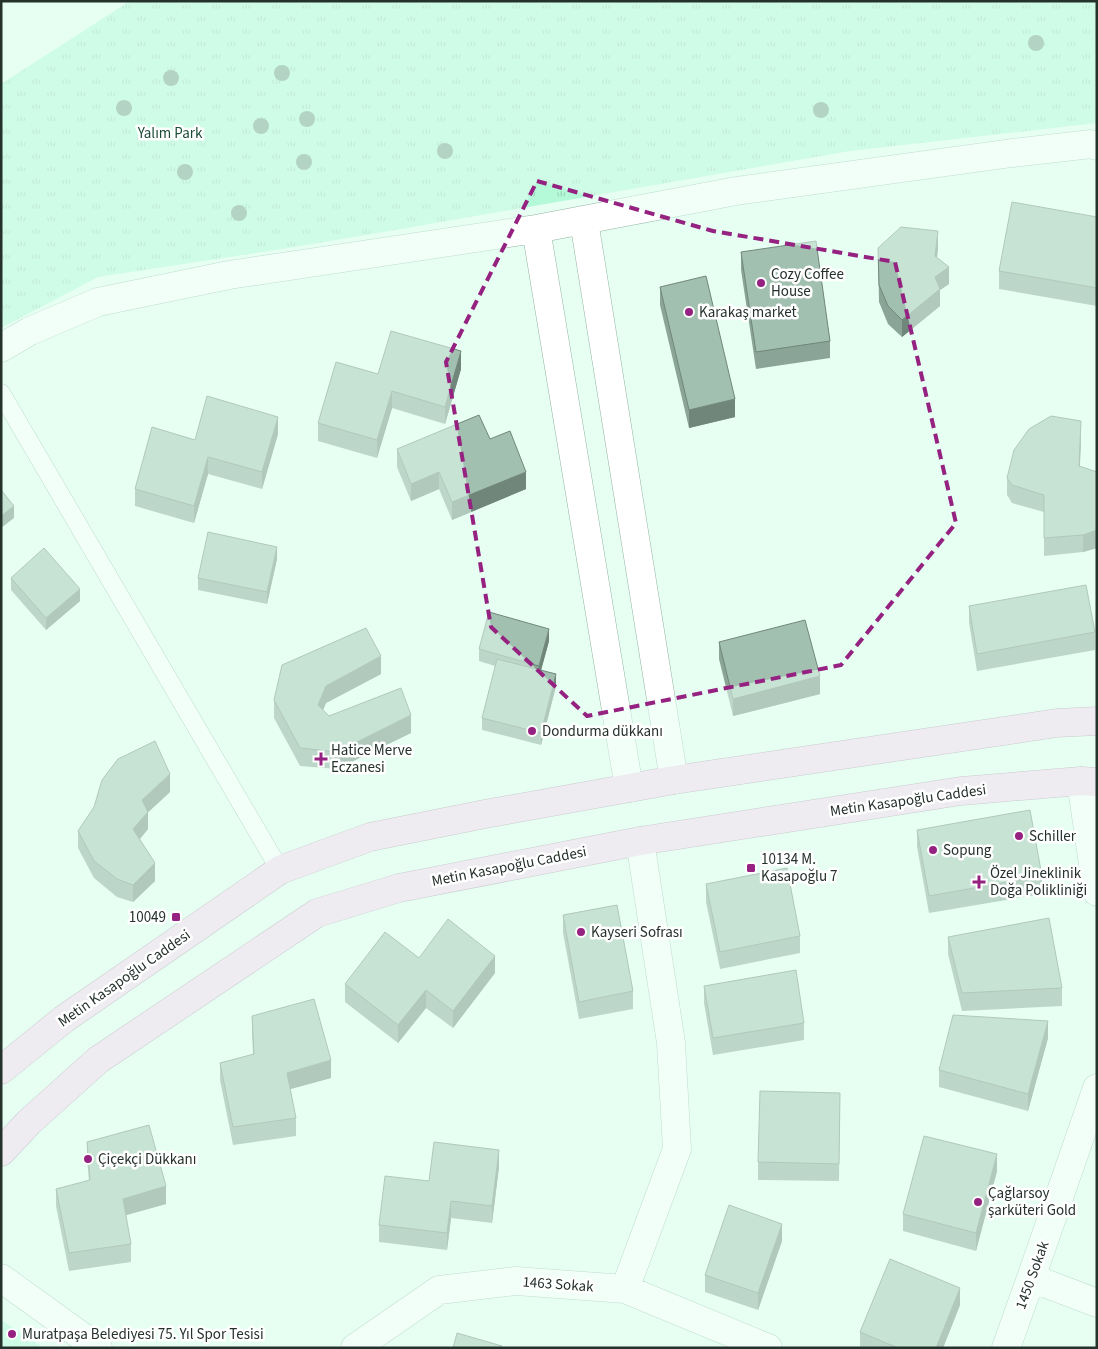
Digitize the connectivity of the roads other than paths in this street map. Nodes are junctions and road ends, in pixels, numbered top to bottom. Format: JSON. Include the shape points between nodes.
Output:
{"nodes":[{"id":1,"x":1097,"y":146,"type":"edge"},
{"id":2,"x":584,"y":221,"type":"junction"},
{"id":3,"x":536,"y":229,"type":"junction"},
{"id":4,"x":1,"y":348,"type":"edge"},
{"id":5,"x":1,"y":393,"type":"edge"},
{"id":6,"x":1097,"y":721,"type":"edge"},
{"id":7,"x":674,"y":780,"type":"junction"},
{"id":8,"x":1089,"y":782,"type":"edge"},
{"id":9,"x":629,"y":788,"type":"junction"},
{"id":10,"x":640,"y":841,"type":"junction"},
{"id":11,"x":280,"y":870,"type":"junction"},
{"id":12,"x":1097,"y":892,"type":"edge"},
{"id":13,"x":1,"y":1070,"type":"edge"},
{"id":14,"x":1097,"y":1088,"type":"edge"},
{"id":15,"x":1,"y":1152,"type":"edge"},
{"id":16,"x":1,"y":1278,"type":"edge"},
{"id":17,"x":1031,"y":1278,"type":"junction"},
{"id":18,"x":625,"y":1289,"type":"junction"},
{"id":19,"x":1097,"y":1303,"type":"edge"},
{"id":20,"x":98,"y":1348,"type":"edge"},
{"id":21,"x":355,"y":1348,"type":"edge"},
{"id":22,"x":768,"y":1348,"type":"edge"},
{"id":23,"x":1006,"y":1348,"type":"edge"}],
"edges":[{"from":1,"to":2,"type":"street","via":[[1012,153],[736,191]]},
{"from":2,"to":3,"type":"street"},
{"from":2,"to":7,"type":"street"},
{"from":3,"to":4,"type":"street","via":[[228,275],[98,302],[30,331]]},
{"from":3,"to":9,"type":"street"},
{"from":5,"to":11,"type":"lane"},
{"from":6,"to":7,"type":"main road","name":"Metin Kasapoğlu Caddesi","via":[[1057,723]]},
{"from":7,"to":9,"type":"main road","name":"Metin Kasapoğlu Caddesi"},
{"from":8,"to":10,"type":"main road","name":"Metin Kasapoğlu Caddesi","via":[[961,791]]},
{"from":8,"to":12,"type":"street"},
{"from":9,"to":11,"type":"main road","name":"Metin Kasapoğlu Caddesi","via":[[370,837]]},
{"from":10,"to":15,"type":"main road","name":"Metin Kasapoğlu Caddesi","via":[[399,888],[317,913],[98,1060]]},
{"from":10,"to":18,"type":"street","via":[[671,1043],[677,1149]]},
{"from":11,"to":13,"type":"main road","name":"Metin Kasapoğlu Caddesi","via":[[64,1018]]},
{"from":14,"to":17,"type":"street","name":"1450 Sokak"},
{"from":16,"to":20,"type":"street"},
{"from":17,"to":19,"type":"street"},
{"from":17,"to":23,"type":"street","name":"1450 Sokak"},
{"from":18,"to":21,"type":"street","name":"1463 Sokak","via":[[516,1280],[439,1290]]},
{"from":18,"to":22,"type":"street","name":"1463 Sokak"}]}
